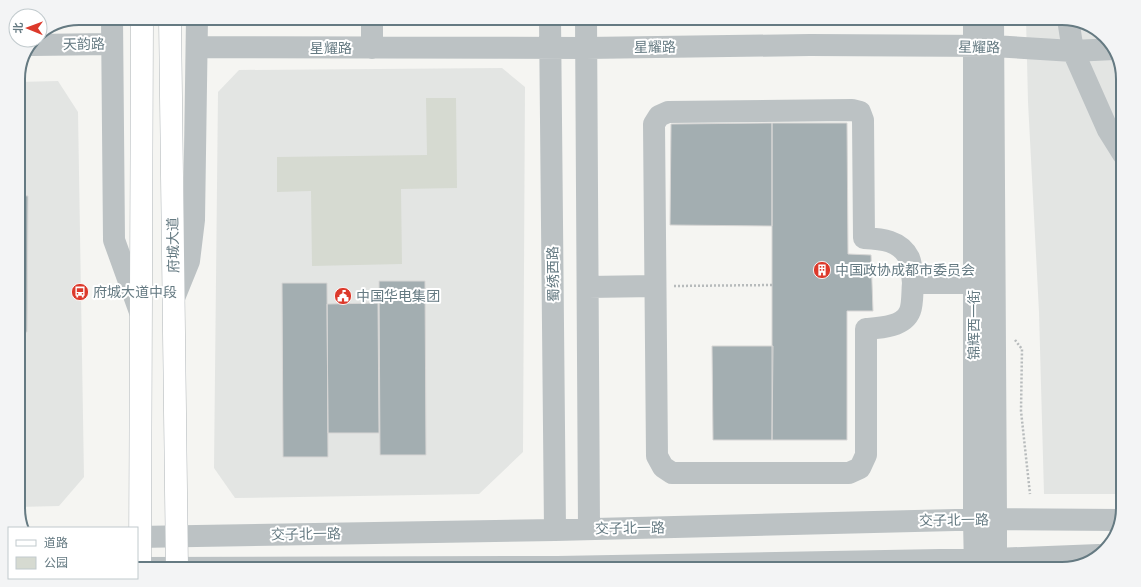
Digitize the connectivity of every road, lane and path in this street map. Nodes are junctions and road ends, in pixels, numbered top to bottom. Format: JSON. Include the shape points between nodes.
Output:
{"nodes":[{"id":1,"x":112,"y":25,"type":"edge"},
{"id":2,"x":142,"y":25,"type":"edge"},
{"id":3,"x":170,"y":25,"type":"edge"},
{"id":4,"x":197,"y":25,"type":"edge"},
{"id":5,"x":372,"y":25,"type":"edge"},
{"id":6,"x":550,"y":25,"type":"edge"},
{"id":7,"x":586,"y":25,"type":"edge"},
{"id":8,"x":976,"y":25,"type":"edge"},
{"id":9,"x":991,"y":25,"type":"edge"},
{"id":10,"x":1069,"y":25,"type":"edge"},
{"id":11,"x":112,"y":44,"type":"junction"},
{"id":12,"x":48,"y":45,"type":"edge"},
{"id":13,"x":984,"y":46,"type":"junction"},
{"id":14,"x":197,"y":47,"type":"junction"},
{"id":15,"x":372,"y":48,"type":"junction"},
{"id":16,"x":550,"y":48,"type":"junction"},
{"id":17,"x":586,"y":48,"type":"junction"},
{"id":18,"x":1107,"y":49,"type":"edge"},
{"id":19,"x":1073,"y":51,"type":"junction"},
{"id":20,"x":1116,"y":143,"type":"edge"},
{"id":21,"x":913,"y":283,"type":"junction"},
{"id":22,"x":974,"y":283,"type":"junction"},
{"id":23,"x":772,"y":285,"type":"dead end"},
{"id":24,"x":655,"y":286,"type":"junction"},
{"id":25,"x":588,"y":287,"type":"junction"},
{"id":26,"x":174,"y":298,"type":"junction"},
{"id":27,"x":140,"y":312,"type":"junction"},
{"id":28,"x":995,"y":333,"type":"junction"},
{"id":29,"x":1030,"y":494,"type":"dead end"},
{"id":30,"x":974,"y":520,"type":"junction"},
{"id":31,"x":996,"y":520,"type":"junction"},
{"id":32,"x":1115,"y":520,"type":"edge"},
{"id":33,"x":589,"y":528,"type":"junction"},
{"id":34,"x":555,"y":530,"type":"junction"},
{"id":35,"x":139,"y":536,"type":"edge"},
{"id":36,"x":177,"y":536,"type":"junction"},
{"id":37,"x":1085,"y":557,"type":"edge"},
{"id":38,"x":139,"y":562,"type":"edge"},
{"id":39,"x":177,"y":562,"type":"edge"},
{"id":40,"x":984,"y":562,"type":"edge"},
{"id":41,"x":986,"y":562,"type":"edge"},
{"id":42,"x":1014,"y":562,"type":"edge"}],
"edges":[{"from":1,"to":11,"type":"street"},
{"from":2,"to":27,"type":"main road"},
{"from":3,"to":26,"type":"main road","name":"府城大道"},
{"from":4,"to":14,"type":"street"},
{"from":5,"to":15,"type":"street"},
{"from":6,"to":16,"type":"street","name":"蜀绣西路"},
{"from":7,"to":17,"type":"street"},
{"from":8,"to":13,"type":"street","name":"锦辉西一街"},
{"from":9,"to":13,"type":"street","name":"锦辉西一街"},
{"from":10,"to":19,"type":"street"},
{"from":11,"to":12,"type":"street","name":"天韵路"},
{"from":11,"to":27,"type":"street","via":[[114,240]]},
{"from":13,"to":17,"type":"street","name":"星耀路"},
{"from":13,"to":19,"type":"street","name":"星耀路"},
{"from":13,"to":22,"type":"street","name":"锦辉西一街"},
{"from":13,"to":28,"type":"street","name":"锦辉西一街"},
{"from":14,"to":15,"type":"street","name":"星耀路"},
{"from":14,"to":26,"type":"street","via":[[194,220],[189,262]]},
{"from":15,"to":16,"type":"street","name":"星耀路"},
{"from":16,"to":17,"type":"street","name":"星耀路"},
{"from":16,"to":34,"type":"street","name":"蜀绣西路"},
{"from":17,"to":25,"type":"street"},
{"from":18,"to":19,"type":"street","name":"星耀路"},
{"from":19,"to":20,"type":"street"},
{"from":21,"to":22,"type":"street"},
{"from":21,"to":24,"type":"street","via":[[909,258],[900,246],[883,239],[864,238],[863,120],[860,112],[668,112],[659,116],[654,124]]},
{"from":21,"to":24,"type":"street","via":[[910,312],[900,322],[883,328],[866,328],[866,455],[860,468],[849,473],[672,473],[663,467],[657,456]]},
{"from":22,"to":30,"type":"street","name":"锦辉西一街"},
{"from":23,"to":24,"type":"path"},
{"from":24,"to":25,"type":"street"},
{"from":25,"to":33,"type":"street"},
{"from":26,"to":36,"type":"main road","name":"府城大道"},
{"from":27,"to":35,"type":"main road"},
{"from":28,"to":29,"type":"path","via":[[1010,334],[1022,349],[1021,411]]},
{"from":28,"to":31,"type":"street","name":"锦辉西一街"},
{"from":30,"to":31,"type":"street","name":"交子北一路"},
{"from":30,"to":33,"type":"street","name":"交子北一路"},
{"from":30,"to":40,"type":"street","name":"锦辉西一街"},
{"from":31,"to":32,"type":"street","name":"交子北一路"},
{"from":31,"to":41,"type":"street","name":"锦辉西一街"},
{"from":33,"to":34,"type":"street","name":"交子北一路"},
{"from":34,"to":36,"type":"street","name":"交子北一路"},
{"from":35,"to":36,"type":"street","name":"交子北一路"},
{"from":35,"to":38,"type":"main road"},
{"from":36,"to":39,"type":"main road","name":"府城大道"},
{"from":37,"to":42,"type":"street"}]}
